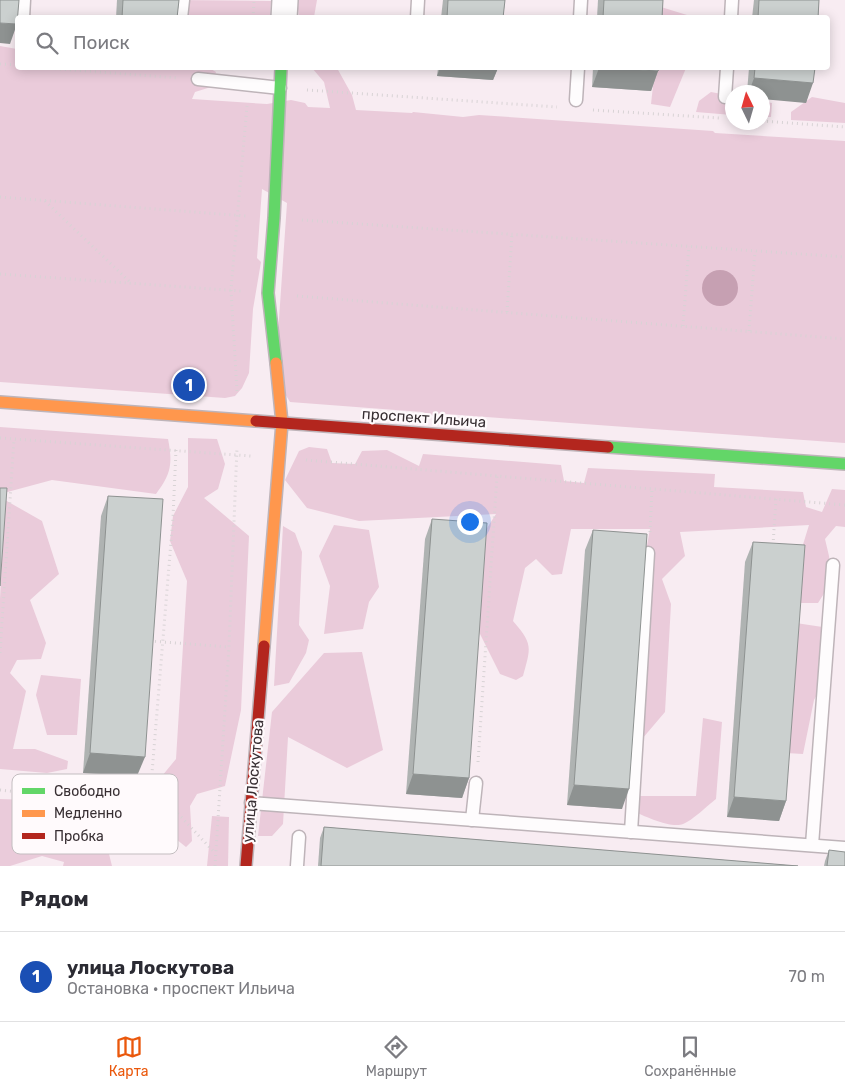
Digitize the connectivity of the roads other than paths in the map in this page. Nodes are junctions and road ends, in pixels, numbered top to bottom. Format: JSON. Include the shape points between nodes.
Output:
{"nodes":[{"id":1,"x":24,"y":0,"type":"edge"},
{"id":2,"x":183,"y":0,"type":"edge"},
{"id":3,"x":285,"y":0,"type":"edge"},
{"id":4,"x":418,"y":0,"type":"edge"},
{"id":5,"x":582,"y":0,"type":"edge"},
{"id":6,"x":732,"y":0,"type":"edge"},
{"id":7,"x":23,"y":15,"type":"edge"},
{"id":8,"x":182,"y":15,"type":"edge"},
{"id":9,"x":284,"y":15,"type":"edge"},
{"id":10,"x":417,"y":15,"type":"edge"},
{"id":11,"x":580,"y":15,"type":"edge"},
{"id":12,"x":731,"y":15,"type":"edge"},
{"id":13,"x":281,"y":70,"type":"edge"},
{"id":14,"x":578,"y":70,"type":"edge"},
{"id":15,"x":727,"y":70,"type":"edge"},
{"id":16,"x":198,"y":79,"type":"road end"},
{"id":17,"x":726,"y":85,"type":"edge"},
{"id":18,"x":280,"y":88,"type":"junction"},
{"id":19,"x":576,"y":100,"type":"dead end"},
{"id":20,"x":0,"y":402,"type":"edge"},
{"id":21,"x":282,"y":423,"type":"junction"},
{"id":22,"x":845,"y":464,"type":"edge"},
{"id":23,"x":648,"y":553,"type":"edge"},
{"id":24,"x":833,"y":565,"type":"dead end"},
{"id":25,"x":476,"y":783,"type":"road end"},
{"id":26,"x":251,"y":803,"type":"junction"},
{"id":27,"x":472,"y":820,"type":"junction"},
{"id":28,"x":631,"y":832,"type":"junction"},
{"id":29,"x":299,"y":837,"type":"dead end"},
{"id":30,"x":812,"y":845,"type":"junction"},
{"id":31,"x":845,"y":848,"type":"edge"},
{"id":32,"x":246,"y":866,"type":"edge"},
{"id":33,"x":297,"y":866,"type":"edge"}],
"edges":[{"from":1,"to":7,"type":"lane"},
{"from":2,"to":8,"type":"lane"},
{"from":3,"to":9,"type":"street"},
{"from":4,"to":10,"type":"lane"},
{"from":5,"to":11,"type":"lane"},
{"from":6,"to":12,"type":"lane"},
{"from":13,"to":18,"type":"street","name":"улица Лоскутова"},
{"from":14,"to":19,"type":"lane"},
{"from":15,"to":17,"type":"lane"},
{"from":16,"to":18,"type":"lane"},
{"from":18,"to":21,"type":"street","name":"улица Лоскутова","via":[[268,293]]},
{"from":20,"to":21,"type":"street","name":"проспект Ильича"},
{"from":21,"to":22,"type":"street","name":"проспект Ильича"},
{"from":21,"to":26,"type":"street","name":"улица Лоскутова"},
{"from":23,"to":28,"type":"lane"},
{"from":24,"to":30,"type":"lane"},
{"from":25,"to":27,"type":"lane"},
{"from":26,"to":27,"type":"lane"},
{"from":26,"to":32,"type":"street","name":"улица Лоскутова"},
{"from":27,"to":28,"type":"lane"},
{"from":28,"to":30,"type":"lane"},
{"from":29,"to":33,"type":"lane"},
{"from":30,"to":31,"type":"lane"}]}
